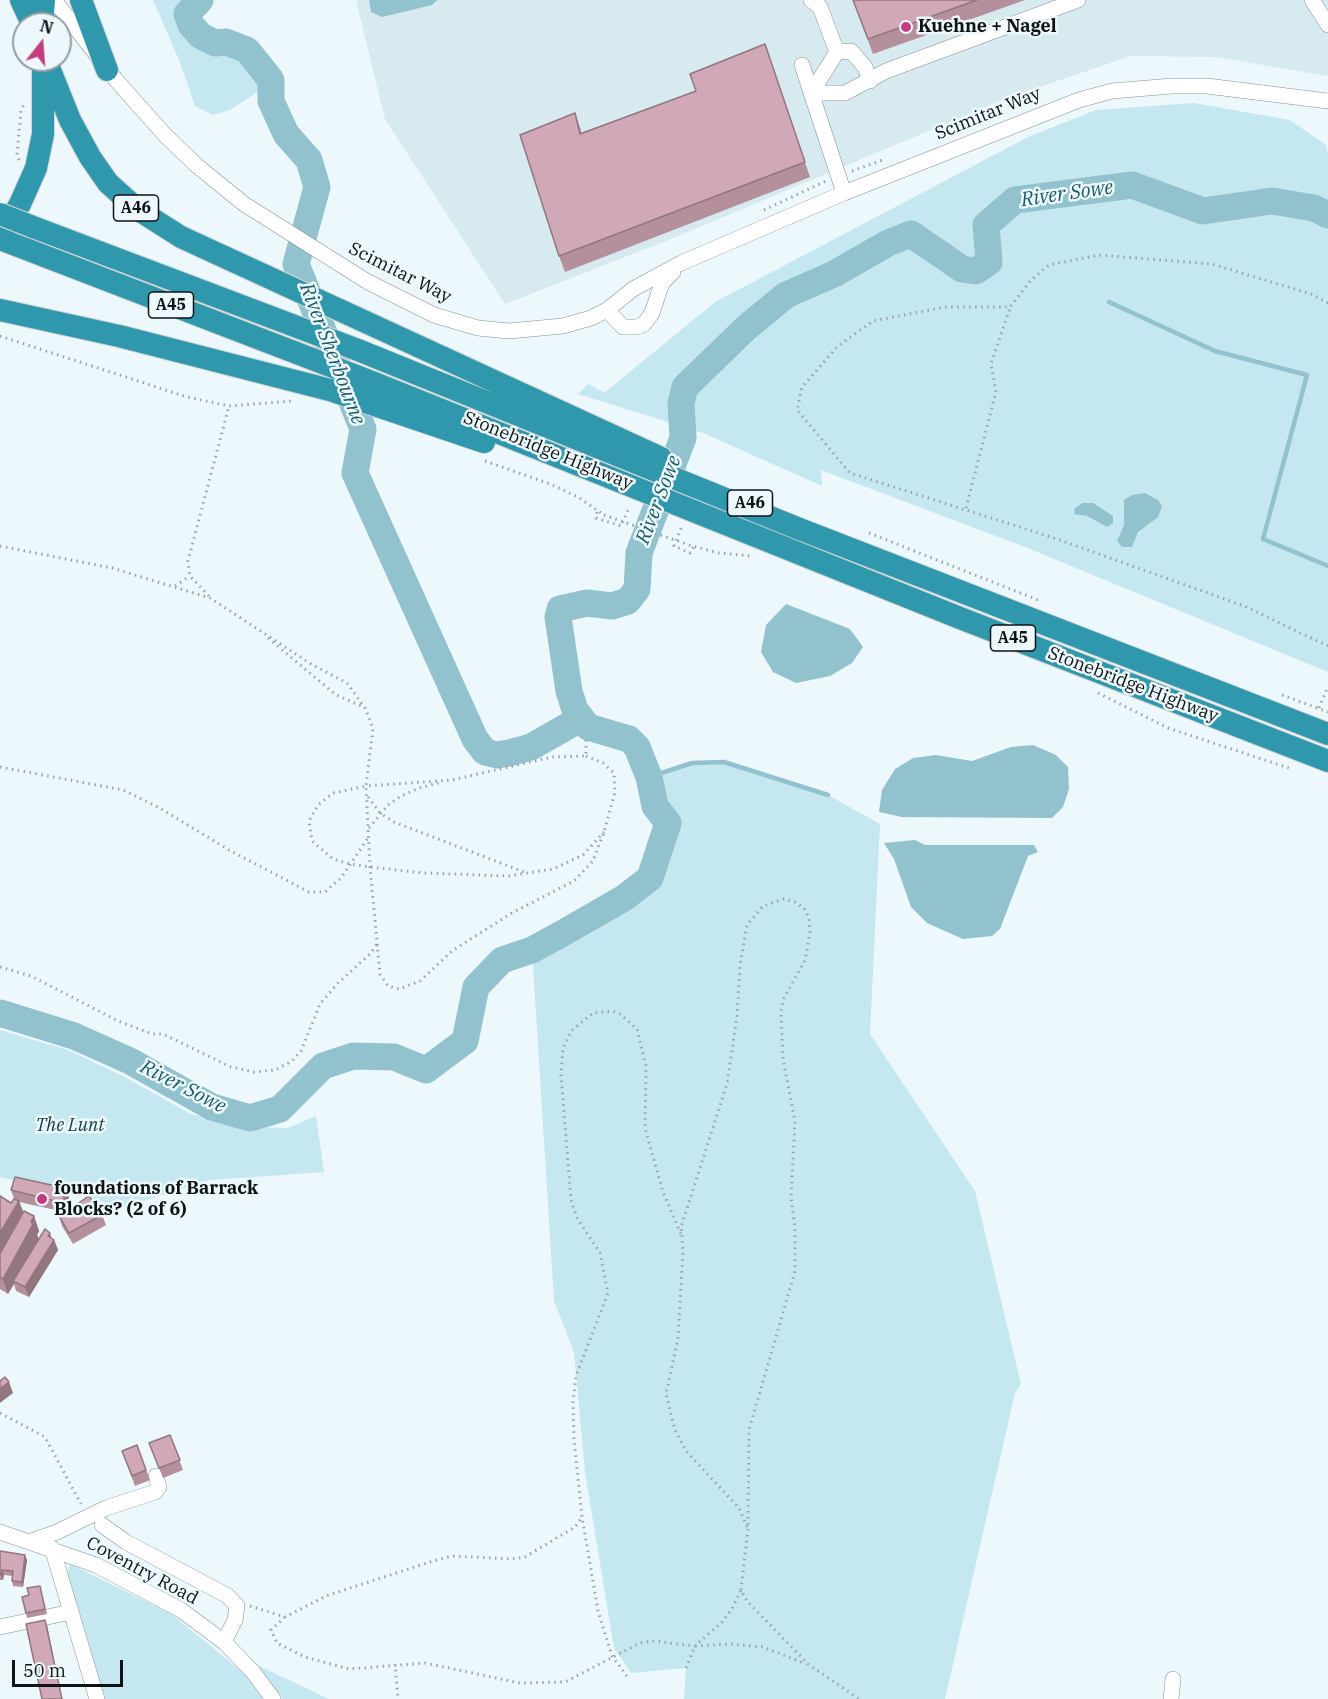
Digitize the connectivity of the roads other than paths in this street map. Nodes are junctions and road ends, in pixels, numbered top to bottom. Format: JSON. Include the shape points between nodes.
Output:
{"nodes":[{"id":1,"x":54,"y":0,"type":"edge"},
{"id":2,"x":81,"y":0,"type":"edge"},
{"id":3,"x":811,"y":0,"type":"edge"},
{"id":4,"x":1078,"y":0,"type":"edge"},
{"id":5,"x":1312,"y":0,"type":"edge"},
{"id":6,"x":1328,"y":25,"type":"edge"},
{"id":7,"x":837,"y":52,"type":"junction"},
{"id":8,"x":802,"y":65,"type":"dead end"},
{"id":9,"x":108,"y":70,"type":"junction"},
{"id":10,"x":45,"y":72,"type":"edge"},
{"id":11,"x":50,"y":72,"type":"edge"},
{"id":12,"x":870,"y":81,"type":"junction"},
{"id":13,"x":811,"y":93,"type":"junction"},
{"id":14,"x":1328,"y":101,"type":"edge"},
{"id":15,"x":844,"y":193,"type":"junction"},
{"id":16,"x":0,"y":214,"type":"edge"},
{"id":17,"x":7,"y":240,"type":"edge"},
{"id":18,"x":681,"y":263,"type":"junction"},
{"id":19,"x":0,"y":310,"type":"edge"},
{"id":20,"x":607,"y":310,"type":"junction"},
{"id":21,"x":374,"y":392,"type":"junction"},
{"id":22,"x":633,"y":480,"type":"junction"},
{"id":23,"x":1328,"y":734,"type":"edge"},
{"id":24,"x":1328,"y":761,"type":"edge"},
{"id":25,"x":156,"y":1476,"type":"dead end"},
{"id":26,"x":96,"y":1520,"type":"junction"},
{"id":27,"x":0,"y":1532,"type":"edge"},
{"id":28,"x":31,"y":1541,"type":"junction"},
{"id":29,"x":52,"y":1548,"type":"junction"},
{"id":30,"x":71,"y":1612,"type":"junction"},
{"id":31,"x":0,"y":1627,"type":"edge"},
{"id":32,"x":224,"y":1642,"type":"junction"},
{"id":33,"x":1173,"y":1679,"type":"dead end"},
{"id":34,"x":97,"y":1699,"type":"edge"},
{"id":35,"x":273,"y":1699,"type":"edge"},
{"id":36,"x":1171,"y":1699,"type":"edge"}],
"edges":[{"from":1,"to":9,"type":"street","name":"Scimitar Way"},
{"from":2,"to":9,"type":"highway"},
{"from":3,"to":7,"type":"street","via":[[820,7]]},
{"from":4,"to":12,"type":"street","via":[[886,71]]},
{"from":5,"to":6,"type":"street"},
{"from":7,"to":12,"type":"street","via":[[850,51],[865,67]]},
{"from":7,"to":13,"type":"street"},
{"from":8,"to":13,"type":"street"},
{"from":9,"to":20,"type":"street","name":"Scimitar Way","via":[[196,165],[244,204],[368,282],[434,315],[478,328],[509,331],[563,326]]},
{"from":10,"to":17,"type":"highway","via":[[43,134],[36,168]]},
{"from":11,"to":22,"type":"highway","number":"A46","via":[[79,138],[108,183],[137,209],[181,237],[334,307]]},
{"from":12,"to":13,"type":"street","via":[[845,93]]},
{"from":13,"to":15,"type":"street"},
{"from":14,"to":15,"type":"street","name":"Scimitar Way","via":[[1207,86],[1112,91],[1047,110]]},
{"from":15,"to":18,"type":"street","name":"Scimitar Way"},
{"from":16,"to":22,"type":"highway","name":"Stonebridge Highway","number":"A45","bridge":true,"via":[[358,350]]},
{"from":17,"to":21,"type":"highway","name":"Stonebridge Highway","number":"A45","via":[[322,363]]},
{"from":18,"to":20,"type":"street","name":"Scimitar Way","via":[[633,289]]},
{"from":18,"to":20,"type":"street","name":"Scimitar Way","via":[[662,283],[644,324],[623,327]]},
{"from":19,"to":21,"type":"highway","via":[[330,390]]},
{"from":21,"to":22,"type":"highway","name":"Stonebridge Highway","number":"A45"},
{"from":22,"to":23,"type":"highway","name":"Stonebridge Highway","number":"A45","via":[[701,483],[797,528]]},
{"from":22,"to":24,"type":"highway","name":"Stonebridge Highway","number":"A45","via":[[960,618]]},
{"from":25,"to":26,"type":"street","via":[[159,1486],[155,1492]]},
{"from":26,"to":28,"type":"street"},
{"from":26,"to":32,"type":"street","via":[[126,1542],[228,1596],[237,1606]]},
{"from":27,"to":28,"type":"street","name":"Coventry Road"},
{"from":28,"to":29,"type":"street","name":"Coventry Road"},
{"from":29,"to":30,"type":"street"},
{"from":29,"to":32,"type":"street","name":"Coventry Road","via":[[96,1565],[181,1611]]},
{"from":30,"to":31,"type":"street"},
{"from":30,"to":34,"type":"street"},
{"from":32,"to":35,"type":"street","name":"Coventry Road"},
{"from":33,"to":36,"type":"street"}]}
